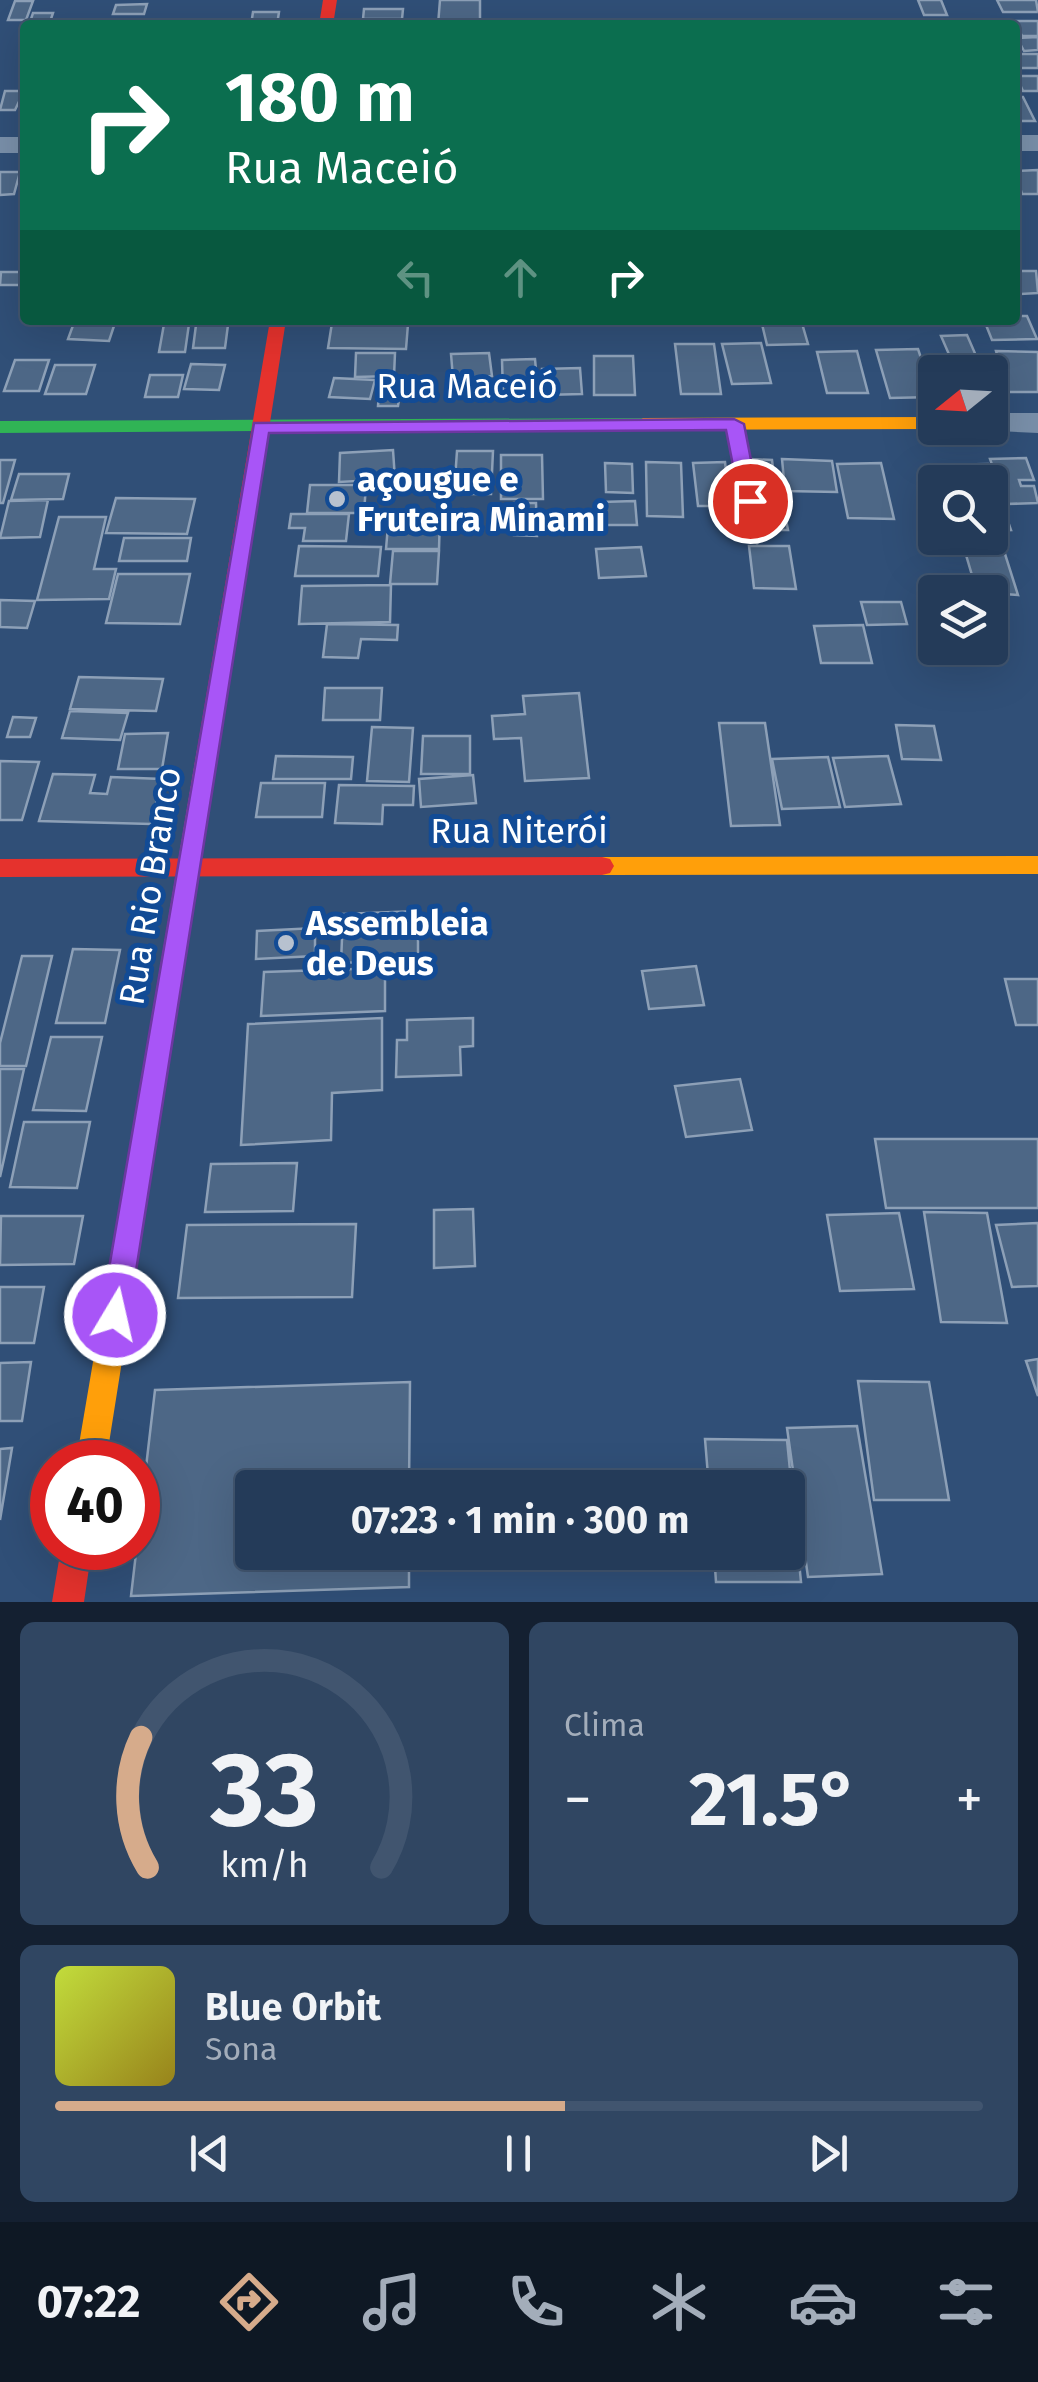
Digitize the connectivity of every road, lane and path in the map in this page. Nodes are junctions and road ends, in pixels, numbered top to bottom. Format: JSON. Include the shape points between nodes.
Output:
{"nodes":[{"id":1,"x":277,"y":325,"type":"edge"},
{"id":2,"x":918,"y":423,"type":"edge"},
{"id":3,"x":1008,"y":423,"type":"edge"},
{"id":4,"x":1038,"y":423,"type":"edge"},
{"id":5,"x":734,"y":424,"type":"junction"},
{"id":6,"x":0,"y":427,"type":"edge"},
{"id":7,"x":260,"y":428,"type":"junction"},
{"id":8,"x":757,"y":539,"type":"dead end"},
{"id":9,"x":1038,"y":865,"type":"edge"},
{"id":10,"x":188,"y":866,"type":"junction"},
{"id":11,"x":0,"y":868,"type":"edge"},
{"id":12,"x":95,"y":1440,"type":"edge"},
{"id":13,"x":73,"y":1570,"type":"edge"},
{"id":14,"x":68,"y":1602,"type":"edge"}],
"edges":[{"from":1,"to":7,"type":"street","name":"Rua Rio Branco"},
{"from":2,"to":5,"type":"street","name":"Rua Maceió"},
{"from":3,"to":4,"type":"street"},
{"from":5,"to":7,"type":"street","name":"Rua Maceió"},
{"from":5,"to":8,"type":"lane"},
{"from":6,"to":7,"type":"street","name":"Rua Maceió"},
{"from":7,"to":10,"type":"street","name":"Rua Rio Branco"},
{"from":9,"to":10,"type":"street","name":"Rua Niterói"},
{"from":10,"to":11,"type":"street","name":"Rua Niterói"},
{"from":10,"to":12,"type":"street","name":"Rua Rio Branco"},
{"from":13,"to":14,"type":"street"}]}
